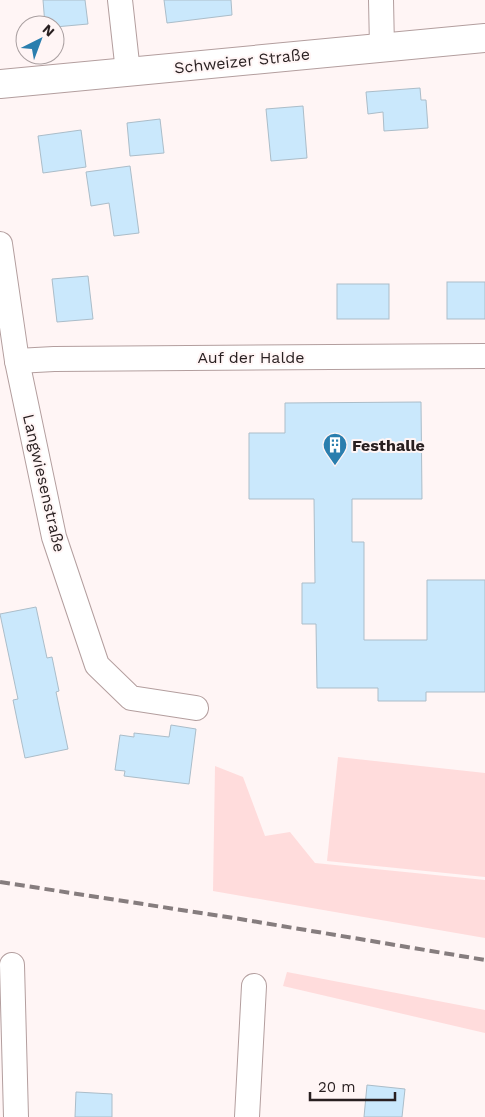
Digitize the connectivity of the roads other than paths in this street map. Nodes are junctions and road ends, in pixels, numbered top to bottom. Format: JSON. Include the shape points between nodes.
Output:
{"nodes":[{"id":1,"x":120,"y":0,"type":"edge"},
{"id":2,"x":381,"y":0,"type":"edge"},
{"id":3,"x":485,"y":38,"type":"edge"},
{"id":4,"x":382,"y":47,"type":"junction"},
{"id":5,"x":128,"y":72,"type":"junction"},
{"id":6,"x":0,"y":84,"type":"edge"},
{"id":7,"x":0,"y":244,"type":"edge"},
{"id":8,"x":485,"y":356,"type":"edge"},
{"id":9,"x":17,"y":361,"type":"junction"},
{"id":10,"x":196,"y":708,"type":"dead end"},
{"id":11,"x":12,"y":965,"type":"dead end"},
{"id":12,"x":254,"y":986,"type":"dead end"},
{"id":13,"x":16,"y":1117,"type":"edge"},
{"id":14,"x":247,"y":1117,"type":"edge"}],
"edges":[{"from":1,"to":5,"type":"street"},
{"from":2,"to":4,"type":"street"},
{"from":3,"to":4,"type":"street","name":"Schweizer Straße"},
{"from":4,"to":5,"type":"street","name":"Schweizer Straße"},
{"from":5,"to":6,"type":"street","name":"Schweizer Straße"},
{"from":7,"to":9,"type":"street","name":"Langwiesenstraße"},
{"from":8,"to":9,"type":"street","name":"Auf der Halde"},
{"from":9,"to":10,"type":"street","name":"Langwiesenstraße","via":[[54,537],[97,665],[131,698]]},
{"from":11,"to":13,"type":"street"},
{"from":12,"to":14,"type":"street"}]}
